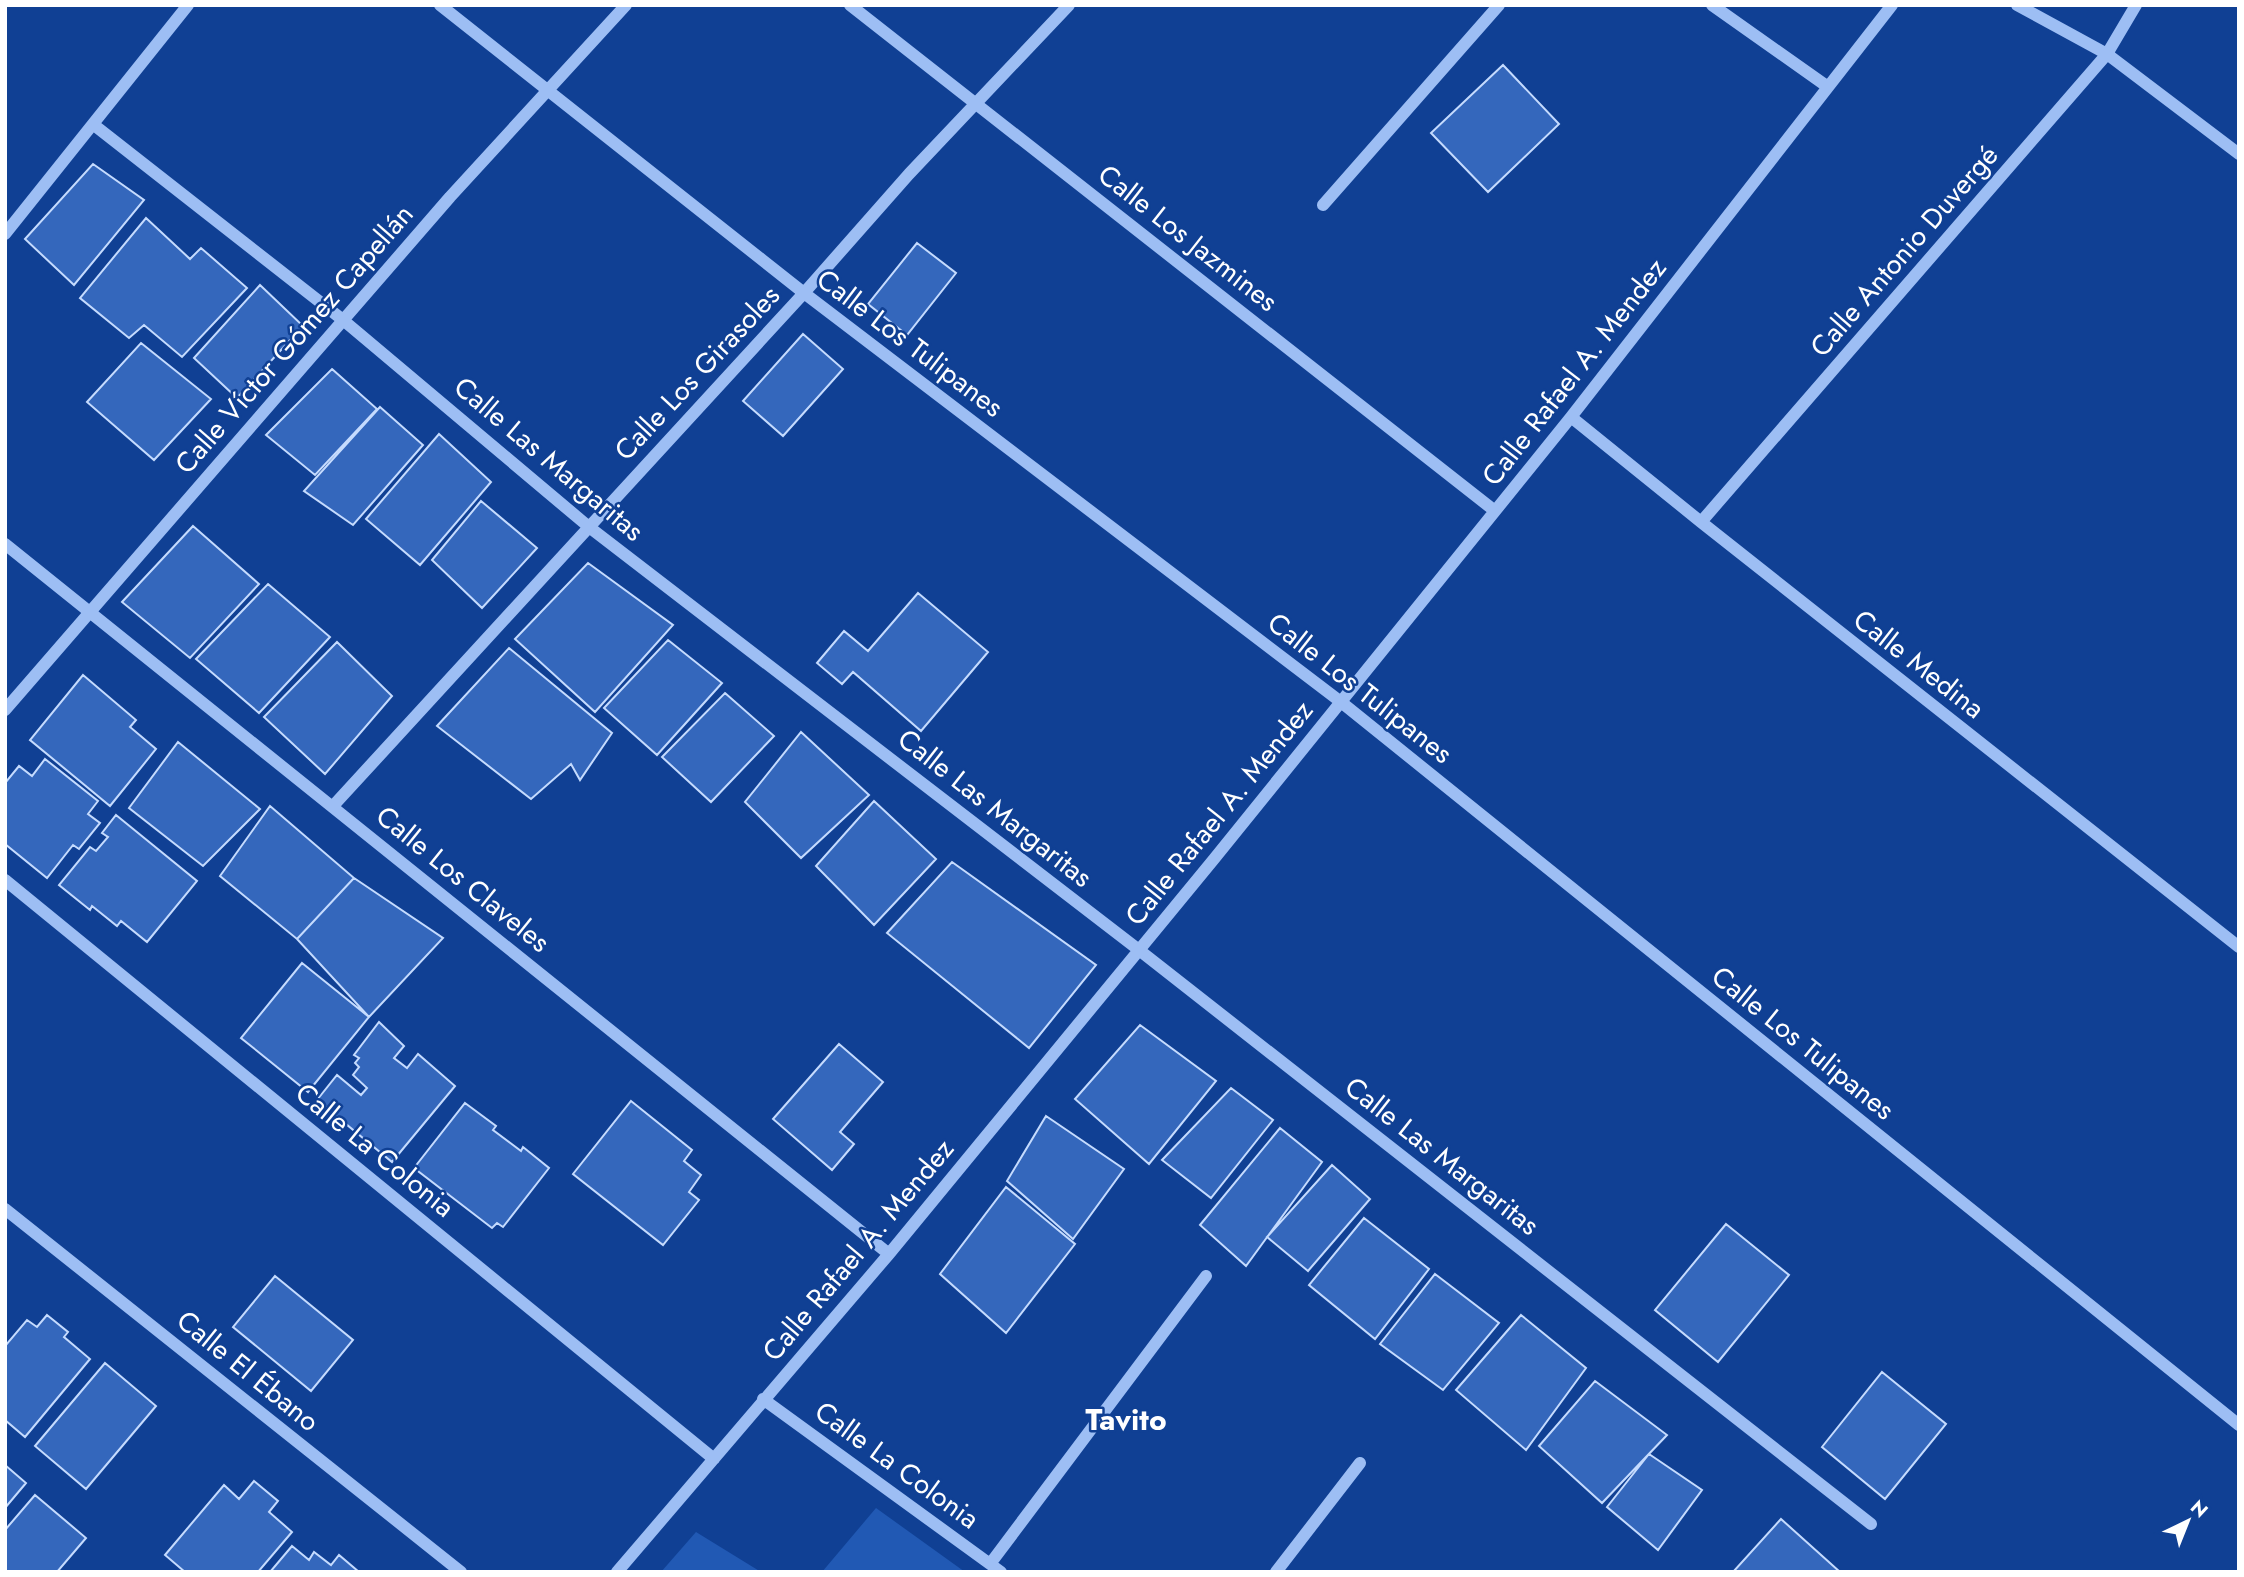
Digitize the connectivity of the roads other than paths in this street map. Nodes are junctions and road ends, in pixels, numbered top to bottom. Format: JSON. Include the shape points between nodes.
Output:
{"nodes":[{"id":1,"x":188,"y":5,"type":"edge"},
{"id":2,"x":440,"y":5,"type":"edge"},
{"id":3,"x":626,"y":5,"type":"edge"},
{"id":4,"x":850,"y":5,"type":"edge"},
{"id":5,"x":1069,"y":5,"type":"edge"},
{"id":6,"x":1499,"y":5,"type":"edge"},
{"id":7,"x":1712,"y":5,"type":"edge"},
{"id":8,"x":1892,"y":5,"type":"edge"},
{"id":9,"x":2017,"y":5,"type":"edge"},
{"id":10,"x":2136,"y":5,"type":"edge"},
{"id":11,"x":2107,"y":54,"type":"junction"},
{"id":12,"x":1829,"y":87,"type":"junction"},
{"id":13,"x":548,"y":90,"type":"junction"},
{"id":14,"x":976,"y":103,"type":"junction"},
{"id":15,"x":94,"y":125,"type":"junction"},
{"id":16,"x":2239,"y":154,"type":"edge"},
{"id":17,"x":1323,"y":205,"type":"dead end"},
{"id":18,"x":6,"y":230,"type":"edge"},
{"id":19,"x":804,"y":293,"type":"junction"},
{"id":20,"x":343,"y":320,"type":"junction"},
{"id":21,"x":1571,"y":417,"type":"junction"},
{"id":22,"x":1495,"y":511,"type":"junction"},
{"id":23,"x":1701,"y":522,"type":"junction"},
{"id":24,"x":589,"y":527,"type":"junction"},
{"id":25,"x":5,"y":544,"type":"edge"},
{"id":26,"x":90,"y":610,"type":"junction"},
{"id":27,"x":1340,"y":702,"type":"junction"},
{"id":28,"x":5,"y":709,"type":"edge"},
{"id":29,"x":333,"y":806,"type":"junction"},
{"id":30,"x":5,"y":880,"type":"edge"},
{"id":31,"x":2239,"y":947,"type":"edge"},
{"id":32,"x":1139,"y":950,"type":"junction"},
{"id":33,"x":5,"y":1209,"type":"edge"},
{"id":34,"x":889,"y":1254,"type":"junction"},
{"id":35,"x":1206,"y":1276,"type":"dead end"},
{"id":36,"x":763,"y":1399,"type":"junction"},
{"id":37,"x":2239,"y":1425,"type":"edge"},
{"id":38,"x":714,"y":1459,"type":"junction"},
{"id":39,"x":1360,"y":1463,"type":"dead end"},
{"id":40,"x":1871,"y":1524,"type":"dead end"},
{"id":41,"x":996,"y":1568,"type":"edge"},
{"id":42,"x":461,"y":1572,"type":"edge"},
{"id":43,"x":617,"y":1572,"type":"edge"},
{"id":44,"x":1276,"y":1572,"type":"edge"}],
"edges":[{"from":1,"to":15,"type":"street"},
{"from":2,"to":13,"type":"street","name":"Calle Los Tulipanes"},
{"from":3,"to":13,"type":"street","name":"Calle Víctor Gómez Capellán"},
{"from":4,"to":14,"type":"street","name":"Calle Los Jazmines"},
{"from":5,"to":14,"type":"street","name":"Calle Los Girasoles"},
{"from":6,"to":17,"type":"street"},
{"from":7,"to":12,"type":"street"},
{"from":8,"to":12,"type":"street","name":"Calle Rafael A. Mendez"},
{"from":9,"to":11,"type":"street"},
{"from":10,"to":11,"type":"street","name":"Calle Antonio Duvergé"},
{"from":11,"to":16,"type":"street"},
{"from":11,"to":23,"type":"street","name":"Calle Antonio Duvergé"},
{"from":12,"to":21,"type":"street","name":"Calle Rafael A. Mendez"},
{"from":13,"to":19,"type":"street","name":"Calle Los Tulipanes"},
{"from":13,"to":20,"type":"street","name":"Calle Víctor Gómez Capellán"},
{"from":14,"to":19,"type":"street","name":"Calle Los Girasoles"},
{"from":14,"to":22,"type":"street","name":"Calle Los Jazmines"},
{"from":15,"to":18,"type":"street"},
{"from":15,"to":20,"type":"street","name":"Calle Las Margaritas"},
{"from":19,"to":24,"type":"street","name":"Calle Los Girasoles"},
{"from":19,"to":27,"type":"street","name":"Calle Los Tulipanes"},
{"from":20,"to":24,"type":"street","name":"Calle Las Margaritas"},
{"from":20,"to":26,"type":"street","name":"Calle Víctor Gómez Capellán"},
{"from":21,"to":22,"type":"street","name":"Calle Rafael A. Mendez"},
{"from":21,"to":23,"type":"street","name":"Calle Medina"},
{"from":22,"to":27,"type":"street","name":"Calle Rafael A. Mendez"},
{"from":23,"to":31,"type":"street","name":"Calle Medina"},
{"from":24,"to":29,"type":"street","name":"Calle Los Girasoles"},
{"from":24,"to":32,"type":"street","name":"Calle Las Margaritas"},
{"from":25,"to":26,"type":"street","name":"Calle Los Claveles"},
{"from":26,"to":28,"type":"street","name":"Calle Víctor Gómez Capellán"},
{"from":26,"to":29,"type":"street","name":"Calle Los Claveles"},
{"from":27,"to":32,"type":"street","name":"Calle Rafael A. Mendez"},
{"from":27,"to":37,"type":"street","name":"Calle Los Tulipanes"},
{"from":29,"to":34,"type":"street","name":"Calle Los Claveles"},
{"from":30,"to":38,"type":"street","name":"Calle La Colonia"},
{"from":32,"to":34,"type":"street","name":"Calle Rafael A. Mendez"},
{"from":32,"to":40,"type":"street","name":"Calle Las Margaritas"},
{"from":33,"to":42,"type":"street","name":"Calle El Ébano"},
{"from":34,"to":36,"type":"street","name":"Calle Rafael A. Mendez"},
{"from":35,"to":41,"type":"street"},
{"from":36,"to":38,"type":"street","name":"Calle Rafael A. Mendez"},
{"from":36,"to":41,"type":"street","name":"Calle La Colonia"},
{"from":38,"to":43,"type":"street","name":"Calle Rafael A. Mendez"},
{"from":39,"to":44,"type":"street"}]}
